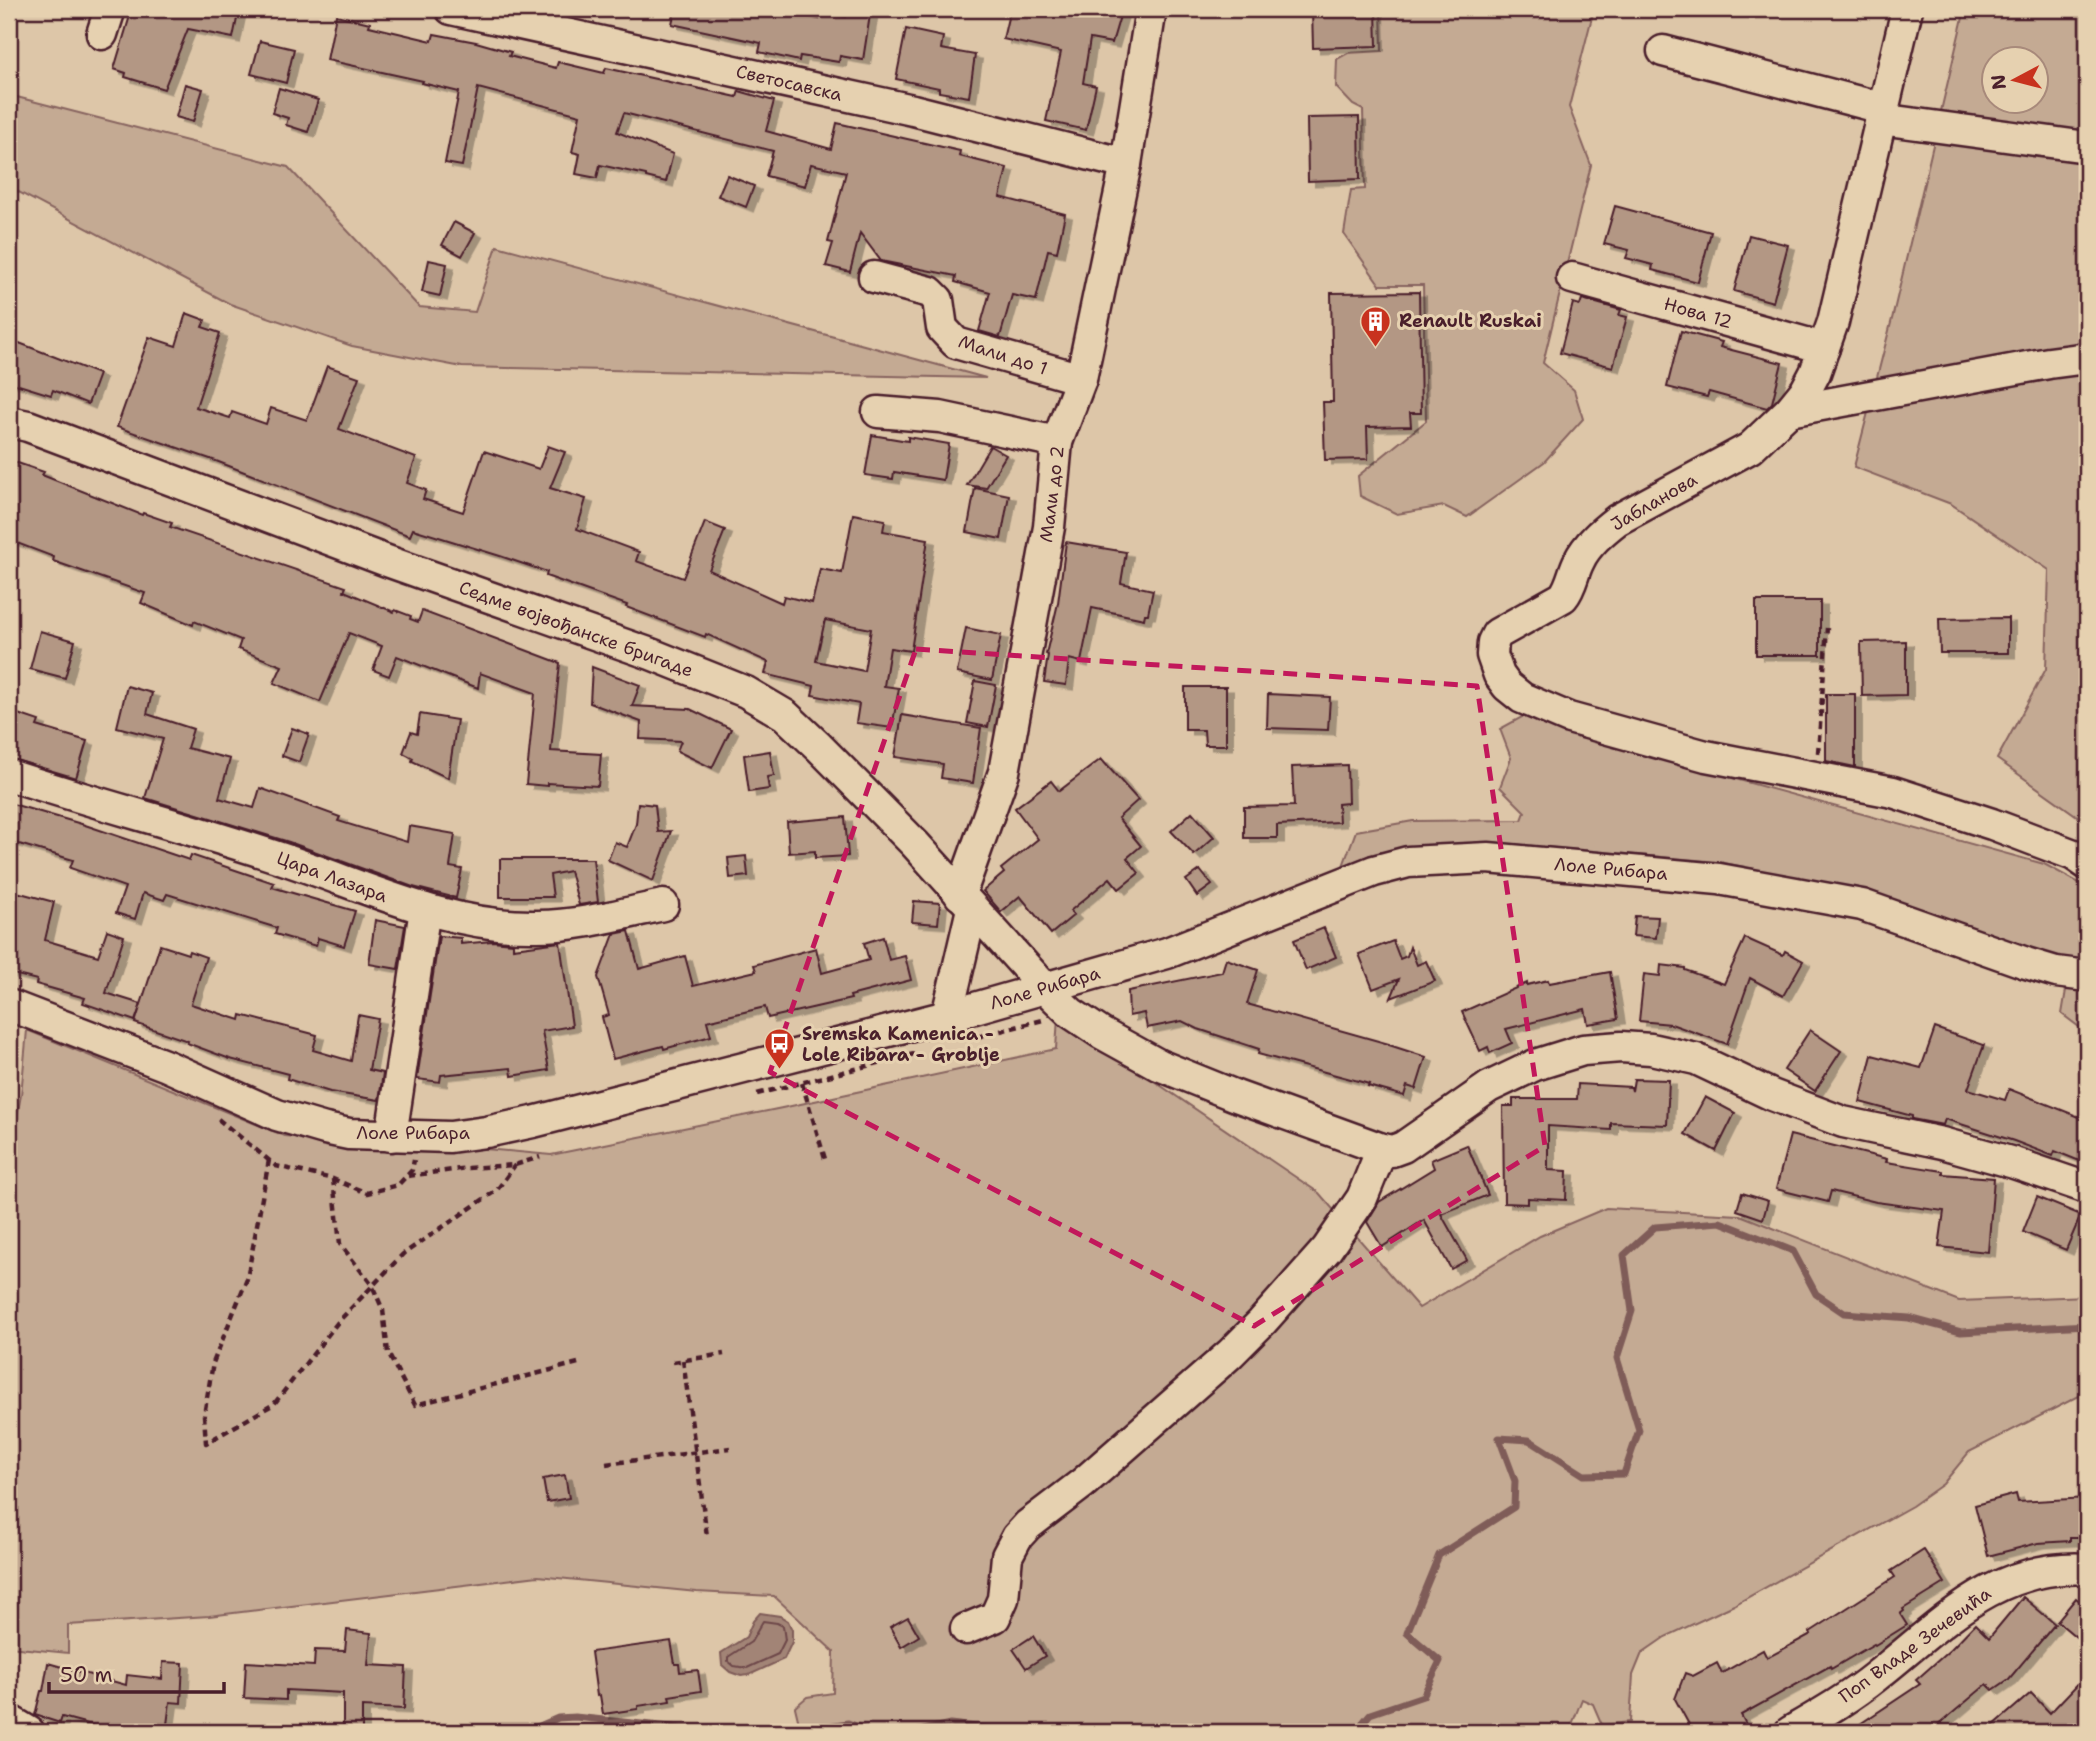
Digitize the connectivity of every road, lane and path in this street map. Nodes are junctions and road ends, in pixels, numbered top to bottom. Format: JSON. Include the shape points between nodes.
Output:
{"nodes":[{"id":1,"x":451,"y":9,"type":"edge"},
{"id":2,"x":1151,"y":9,"type":"edge"},
{"id":3,"x":1907,"y":9,"type":"edge"},
{"id":4,"x":1663,"y":51,"type":"dead end"},
{"id":5,"x":1881,"y":114,"type":"junction"},
{"id":6,"x":2087,"y":147,"type":"edge"},
{"id":7,"x":1126,"y":164,"type":"junction"},
{"id":8,"x":874,"y":277,"type":"dead end"},
{"id":9,"x":1572,"y":278,"type":"dead end"},
{"id":10,"x":1824,"y":348,"type":"junction"},
{"id":11,"x":2087,"y":358,"type":"edge"},
{"id":12,"x":1080,"y":379,"type":"junction"},
{"id":13,"x":1789,"y":411,"type":"junction"},
{"id":14,"x":878,"y":412,"type":"dead end"},
{"id":15,"x":9,"y":422,"type":"edge"},
{"id":16,"x":1058,"y":442,"type":"junction"},
{"id":17,"x":1827,"y":628,"type":"dead end"},
{"id":18,"x":9,"y":775,"type":"edge"},
{"id":19,"x":1817,"y":778,"type":"junction"},
{"id":20,"x":2087,"y":864,"type":"edge"},
{"id":21,"x":966,"y":902,"type":"junction"},
{"id":22,"x":663,"y":905,"type":"dead end"},
{"id":23,"x":425,"y":909,"type":"junction"},
{"id":24,"x":2087,"y":976,"type":"edge"},
{"id":25,"x":1045,"y":988,"type":"junction"},
{"id":26,"x":9,"y":1005,"type":"edge"},
{"id":27,"x":947,"y":1016,"type":"junction"},
{"id":28,"x":793,"y":1056,"type":"junction"},
{"id":29,"x":216,"y":1118,"type":"dead end"},
{"id":30,"x":406,"y":1136,"type":"junction"},
{"id":31,"x":1382,"y":1149,"type":"junction"},
{"id":32,"x":540,"y":1157,"type":"dead end"},
{"id":33,"x":825,"y":1159,"type":"dead end"},
{"id":34,"x":269,"y":1160,"type":"junction"},
{"id":35,"x":515,"y":1165,"type":"junction"},
{"id":36,"x":407,"y":1176,"type":"junction"},
{"id":37,"x":332,"y":1179,"type":"junction"},
{"id":38,"x":2087,"y":1188,"type":"edge"},
{"id":39,"x":372,"y":1285,"type":"junction"},
{"id":40,"x":724,"y":1354,"type":"dead end"},
{"id":41,"x":683,"y":1360,"type":"junction"},
{"id":42,"x":582,"y":1362,"type":"dead end"},
{"id":43,"x":673,"y":1362,"type":"dead end"},
{"id":44,"x":730,"y":1448,"type":"dead end"},
{"id":45,"x":696,"y":1453,"type":"junction"},
{"id":46,"x":606,"y":1464,"type":"dead end"},
{"id":47,"x":707,"y":1536,"type":"dead end"},
{"id":48,"x":2087,"y":1569,"type":"edge"},
{"id":49,"x":966,"y":1629,"type":"dead end"},
{"id":50,"x":9,"y":1720,"type":"edge"},
{"id":51,"x":29,"y":1732,"type":"edge"},
{"id":52,"x":1790,"y":1732,"type":"edge"}],
"edges":[{"from":1,"to":7,"type":"street","name":"Светосавска","via":[[913,110]]},
{"from":2,"to":7,"type":"street","name":"Мали до 2"},
{"from":3,"to":5,"type":"street","name":"Јабланова"},
{"from":4,"to":5,"type":"street"},
{"from":5,"to":6,"type":"street"},
{"from":5,"to":10,"type":"street","name":"Јабланова"},
{"from":7,"to":12,"type":"street","name":"Мали до 2"},
{"from":8,"to":12,"type":"street","name":"Мали до 1","via":[[930,292],[938,300],[942,328],[956,343]]},
{"from":9,"to":10,"type":"street","name":"Нова 12"},
{"from":10,"to":13,"type":"street","name":"Јабланова","via":[[1810,382]]},
{"from":11,"to":13,"type":"street"},
{"from":12,"to":16,"type":"street","name":"Мали до 2"},
{"from":13,"to":19,"type":"street","name":"Јабланова","via":[[1750,448],[1617,520],[1580,558],[1563,597],[1502,630],[1493,642],[1492,655],[1507,686],[1522,698],[1569,718],[1706,756]]},
{"from":14,"to":16,"type":"street","via":[[940,417]]},
{"from":15,"to":21,"type":"street","name":"Седме војвођанске бригаде","via":[[746,692],[785,715],[819,747]]},
{"from":16,"to":21,"type":"street","name":"Мали до 2","via":[[1049,527],[1003,772]]},
{"from":17,"to":19,"type":"path"},
{"from":18,"to":23,"type":"street","name":"Цара Лазара","via":[[285,859]]},
{"from":19,"to":20,"type":"street","name":"Јабланова","via":[[1893,792],[1992,824]]},
{"from":21,"to":25,"type":"street","name":"Седме војвођанске бригаде"},
{"from":21,"to":27,"type":"street","name":"Мали до 2"},
{"from":22,"to":23,"type":"street","name":"Цара Лазара","via":[[538,926],[504,925]]},
{"from":23,"to":30,"type":"street"},
{"from":24,"to":25,"type":"street","name":"Лоле Рибара","via":[[2046,969],[1862,905],[1824,897],[1719,879],[1488,858],[1408,863],[1374,871],[1167,953]]},
{"from":25,"to":27,"type":"street","name":"Лоле Рибара"},
{"from":25,"to":31,"type":"street","name":"Седме војвођанске бригаде","via":[[1071,1013],[1159,1065]]},
{"from":26,"to":30,"type":"street","name":"Лоле Рибара","via":[[167,1066],[277,1115],[349,1134]]},
{"from":27,"to":28,"type":"street","name":"Лоле Рибара"},
{"from":28,"to":30,"type":"street","name":"Лоле Рибара","via":[[521,1125],[450,1137]]},
{"from":28,"to":33,"type":"path"},
{"from":29,"to":34,"type":"path"},
{"from":30,"to":36,"type":"path","via":[[412,1170]]},
{"from":31,"to":38,"type":"street","via":[[1403,1147],[1489,1087],[1535,1065],[1583,1050],[1621,1047],[1696,1059],[1843,1122],[1942,1143]]},
{"from":31,"to":49,"type":"street","via":[[1362,1198],[1327,1249],[1230,1354],[1017,1536],[1007,1556],[1003,1599],[995,1617]]},
{"from":32,"to":35,"type":"path"},
{"from":34,"to":37,"type":"path","via":[[276,1166]]},
{"from":34,"to":39,"type":"path","via":[[247,1279],[213,1363],[204,1415],[206,1443],[274,1404]]},
{"from":35,"to":36,"type":"path"},
{"from":35,"to":39,"type":"path","via":[[497,1190],[403,1254]]},
{"from":36,"to":37,"type":"path","via":[[398,1185],[368,1193]]},
{"from":37,"to":39,"type":"path","via":[[340,1244]]},
{"from":39,"to":42,"type":"path","via":[[383,1310],[388,1353],[415,1405]]},
{"from":40,"to":41,"type":"path"},
{"from":41,"to":43,"type":"path"},
{"from":41,"to":45,"type":"path"},
{"from":44,"to":45,"type":"path"},
{"from":45,"to":46,"type":"path"},
{"from":45,"to":47,"type":"path"},
{"from":48,"to":52,"type":"street","name":"Поп Владе Зечевића","via":[[2056,1569],[2001,1583],[1969,1602],[1872,1679]]},
{"from":50,"to":51,"type":"street"}]}
